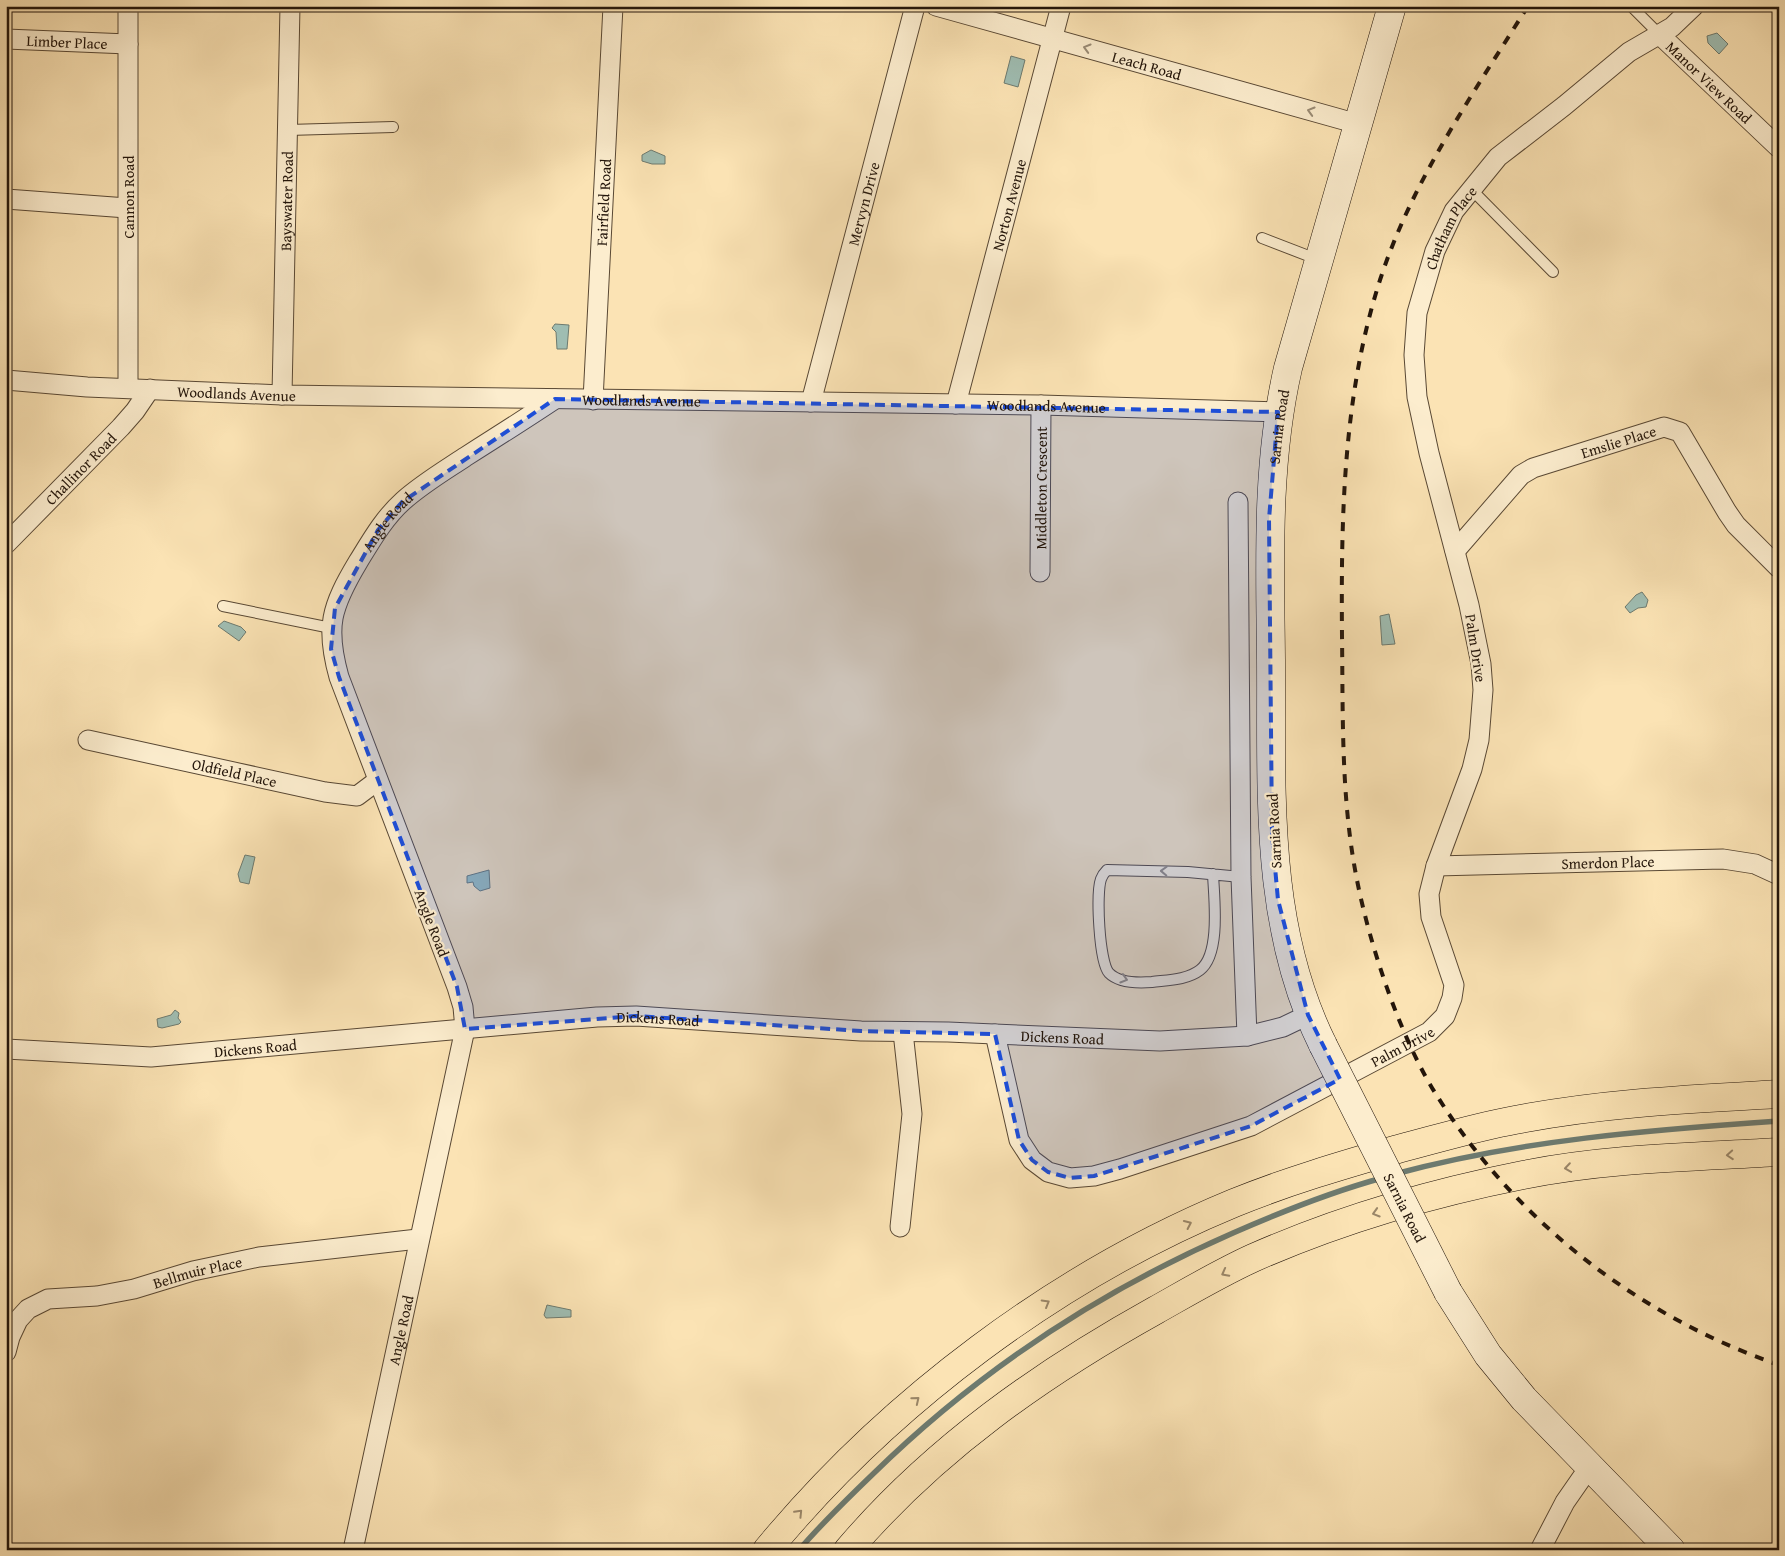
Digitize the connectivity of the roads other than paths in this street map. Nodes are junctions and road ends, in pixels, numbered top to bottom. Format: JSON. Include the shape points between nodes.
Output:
{"nodes":[{"id":1,"x":128,"y":6,"type":"edge"},
{"id":2,"x":290,"y":6,"type":"edge"},
{"id":3,"x":613,"y":6,"type":"edge"},
{"id":4,"x":915,"y":6,"type":"edge"},
{"id":5,"x":936,"y":6,"type":"edge"},
{"id":6,"x":1061,"y":6,"type":"edge"},
{"id":7,"x":1392,"y":6,"type":"edge"},
{"id":8,"x":1631,"y":6,"type":"edge"},
{"id":9,"x":1694,"y":6,"type":"edge"},
{"id":10,"x":1660,"y":35,"type":"junction"},
{"id":11,"x":1053,"y":38,"type":"junction"},
{"id":12,"x":6,"y":39,"type":"edge"},
{"id":13,"x":128,"y":44,"type":"junction"},
{"id":14,"x":1358,"y":124,"type":"junction"},
{"id":15,"x":393,"y":127,"type":"dead end"},
{"id":16,"x":288,"y":130,"type":"junction"},
{"id":17,"x":1779,"y":148,"type":"edge"},
{"id":18,"x":1470,"y":188,"type":"junction"},
{"id":19,"x":6,"y":199,"type":"edge"},
{"id":20,"x":127,"y":208,"type":"junction"},
{"id":21,"x":1262,"y":238,"type":"dead end"},
{"id":22,"x":1320,"y":260,"type":"junction"},
{"id":23,"x":1553,"y":272,"type":"dead end"},
{"id":24,"x":6,"y":380,"type":"edge"},
{"id":25,"x":128,"y":388,"type":"junction"},
{"id":26,"x":150,"y":390,"type":"junction"},
{"id":27,"x":282,"y":396,"type":"junction"},
{"id":28,"x":555,"y":399,"type":"junction"},
{"id":29,"x":593,"y":400,"type":"junction"},
{"id":30,"x":810,"y":402,"type":"junction"},
{"id":31,"x":956,"y":404,"type":"junction"},
{"id":32,"x":1041,"y":405,"type":"junction"},
{"id":33,"x":1278,"y":412,"type":"junction"},
{"id":34,"x":1238,"y":502,"type":"dead end"},
{"id":35,"x":6,"y":544,"type":"edge"},
{"id":36,"x":1455,"y":551,"type":"junction"},
{"id":37,"x":1779,"y":568,"type":"edge"},
{"id":38,"x":1040,"y":572,"type":"dead end"},
{"id":39,"x":223,"y":606,"type":"dead end"},
{"id":40,"x":1271,"y":618,"type":"junction"},
{"id":41,"x":1239,"y":620,"type":"junction"},
{"id":42,"x":331,"y":628,"type":"junction"},
{"id":43,"x":88,"y":740,"type":"dead end"},
{"id":44,"x":377,"y":781,"type":"junction"},
{"id":45,"x":1436,"y":866,"type":"junction"},
{"id":46,"x":1212,"y":874,"type":"junction"},
{"id":47,"x":1779,"y":875,"type":"edge"},
{"id":48,"x":1241,"y":877,"type":"junction"},
{"id":49,"x":1308,"y":1014,"type":"junction"},
{"id":50,"x":465,"y":1029,"type":"junction"},
{"id":51,"x":903,"y":1032,"type":"junction"},
{"id":52,"x":995,"y":1034,"type":"junction"},
{"id":53,"x":1247,"y":1036,"type":"junction"},
{"id":54,"x":6,"y":1049,"type":"edge"},
{"id":55,"x":1779,"y":1094,"type":"edge"},
{"id":56,"x":1779,"y":1152,"type":"edge"},
{"id":57,"x":900,"y":1227,"type":"dead end"},
{"id":58,"x":418,"y":1239,"type":"junction"},
{"id":59,"x":6,"y":1352,"type":"edge"},
{"id":60,"x":1590,"y":1466,"type":"junction"},
{"id":61,"x":353,"y":1550,"type":"edge"},
{"id":62,"x":768,"y":1550,"type":"edge"},
{"id":63,"x":848,"y":1550,"type":"edge"},
{"id":64,"x":1540,"y":1550,"type":"edge"},
{"id":65,"x":1671,"y":1550,"type":"edge"}],
"edges":[{"from":1,"to":13,"type":"street","name":"Cannon Road"},
{"from":2,"to":16,"type":"street","name":"Bayswater Road"},
{"from":3,"to":29,"type":"street","name":"Fairfield Road"},
{"from":4,"to":30,"type":"street","name":"Mervyn Drive"},
{"from":5,"to":11,"type":"street","name":"Leach Road"},
{"from":6,"to":11,"type":"street","name":"Norton Avenue"},
{"from":7,"to":14,"type":"main road","name":"Sarnia Road"},
{"from":8,"to":10,"type":"lane"},
{"from":9,"to":10,"type":"street","name":"Chatham Place"},
{"from":10,"to":17,"type":"street","name":"Manor View Road"},
{"from":10,"to":18,"type":"street","name":"Chatham Place","via":[[1629,52],[1498,157]]},
{"from":14,"to":11,"type":"street","name":"Leach Road","one_way":true},
{"from":11,"to":31,"type":"street","name":"Norton Avenue"},
{"from":12,"to":13,"type":"street","name":"Limber Place"},
{"from":13,"to":20,"type":"street","name":"Cannon Road"},
{"from":14,"to":22,"type":"main road","name":"Sarnia Road"},
{"from":15,"to":16,"type":"lane"},
{"from":16,"to":27,"type":"street","name":"Bayswater Road"},
{"from":18,"to":23,"type":"lane"},
{"from":18,"to":36,"type":"street","name":"Chatham Place","via":[[1454,211],[1435,251],[1417,313],[1414,355],[1417,397]]},
{"from":19,"to":20,"type":"street"},
{"from":20,"to":25,"type":"street","name":"Cannon Road"},
{"from":21,"to":22,"type":"lane"},
{"from":22,"to":33,"type":"main road","name":"Sarnia Road"},
{"from":24,"to":25,"type":"street","name":"Woodlands Avenue"},
{"from":25,"to":26,"type":"street","name":"Woodlands Avenue"},
{"from":26,"to":27,"type":"street","name":"Woodlands Avenue"},
{"from":26,"to":35,"type":"street","name":"Challinor Road","via":[[126,422]]},
{"from":27,"to":28,"type":"street","name":"Woodlands Avenue"},
{"from":28,"to":29,"type":"street","name":"Woodlands Avenue"},
{"from":28,"to":42,"type":"street","name":"Angle Road","via":[[427,482],[402,502],[378,530],[348,580],[335,608]]},
{"from":29,"to":30,"type":"street","name":"Woodlands Avenue"},
{"from":30,"to":31,"type":"street","name":"Woodlands Avenue"},
{"from":31,"to":32,"type":"street","name":"Woodlands Avenue"},
{"from":32,"to":33,"type":"street","name":"Woodlands Avenue"},
{"from":32,"to":38,"type":"street","name":"Middleton Crescent"},
{"from":33,"to":40,"type":"main road","name":"Sarnia Road","via":[[1270,519]]},
{"from":34,"to":41,"type":"street"},
{"from":36,"to":37,"type":"street","name":"Emslie Place","via":[[1521,475],[1533,468],[1664,426],[1680,432],[1726,512]]},
{"from":36,"to":45,"type":"street","name":"Palm Drive","via":[[1481,664],[1482,713],[1472,769]]},
{"from":39,"to":42,"type":"lane"},
{"from":40,"to":41,"type":"street"},
{"from":40,"to":49,"type":"main road","name":"Sarnia Road","via":[[1272,834],[1277,890],[1289,954]]},
{"from":41,"to":48,"type":"street"},
{"from":42,"to":44,"type":"street","name":"Angle Road","via":[[331,649],[339,677]]},
{"from":43,"to":44,"type":"street","name":"Oldfield Place","via":[[325,792],[357,796]]},
{"from":44,"to":50,"type":"street","name":"Angle Road","via":[[457,987]]},
{"from":45,"to":47,"type":"street","name":"Smerdon Place","via":[[1723,859],[1754,864]]},
{"from":45,"to":52,"type":"street","name":"Palm Drive","via":[[1429,906],[1454,985],[1445,1016],[1429,1032],[1251,1126],[1094,1176],[1070,1178],[1048,1172],[1032,1160],[1020,1140]]},
{"from":46,"to":46,"type":"lane","one_way":true,"via":[[1107,870],[1101,879],[1099,899],[1103,962],[1109,974],[1139,983],[1172,980],[1200,970],[1207,963],[1214,930]]},
{"from":46,"to":48,"type":"lane"},
{"from":48,"to":53,"type":"street"},
{"from":49,"to":53,"type":"street","name":"Dickens Road","via":[[1283,1027]]},
{"from":49,"to":60,"type":"main road","name":"Sarnia Road","bridge":true,"via":[[1448,1292],[1488,1355],[1524,1400]]},
{"from":50,"to":51,"type":"street","name":"Dickens Road","via":[[636,1016],[861,1032]]},
{"from":50,"to":54,"type":"street","name":"Dickens Road","via":[[151,1057]]},
{"from":50,"to":58,"type":"street","name":"Angle Road"},
{"from":51,"to":52,"type":"street","name":"Dickens Road"},
{"from":51,"to":57,"type":"street","via":[[912,1114]]},
{"from":52,"to":53,"type":"street","name":"Dickens Road","via":[[1160,1041]]},
{"from":62,"to":55,"type":"highway","one_way":true,"via":[[795,1517],[895,1416],[960,1363],[1028,1313],[1159,1238],[1225,1207],[1321,1171],[1514,1120],[1612,1105]]},
{"from":56,"to":63,"type":"highway","one_way":true,"via":[[1598,1164],[1525,1174],[1449,1191],[1340,1224],[1253,1258],[1109,1336],[1037,1382],[979,1424],[912,1481]]},
{"from":58,"to":59,"type":"street","name":"Bellmuir Place","via":[[258,1258],[193,1271],[134,1289],[97,1296],[48,1299],[28,1309],[18,1320]]},
{"from":58,"to":61,"type":"street","name":"Angle Road"},
{"from":60,"to":64,"type":"street","via":[[1565,1502]]},
{"from":60,"to":65,"type":"main road","name":"Sarnia Road"}]}
